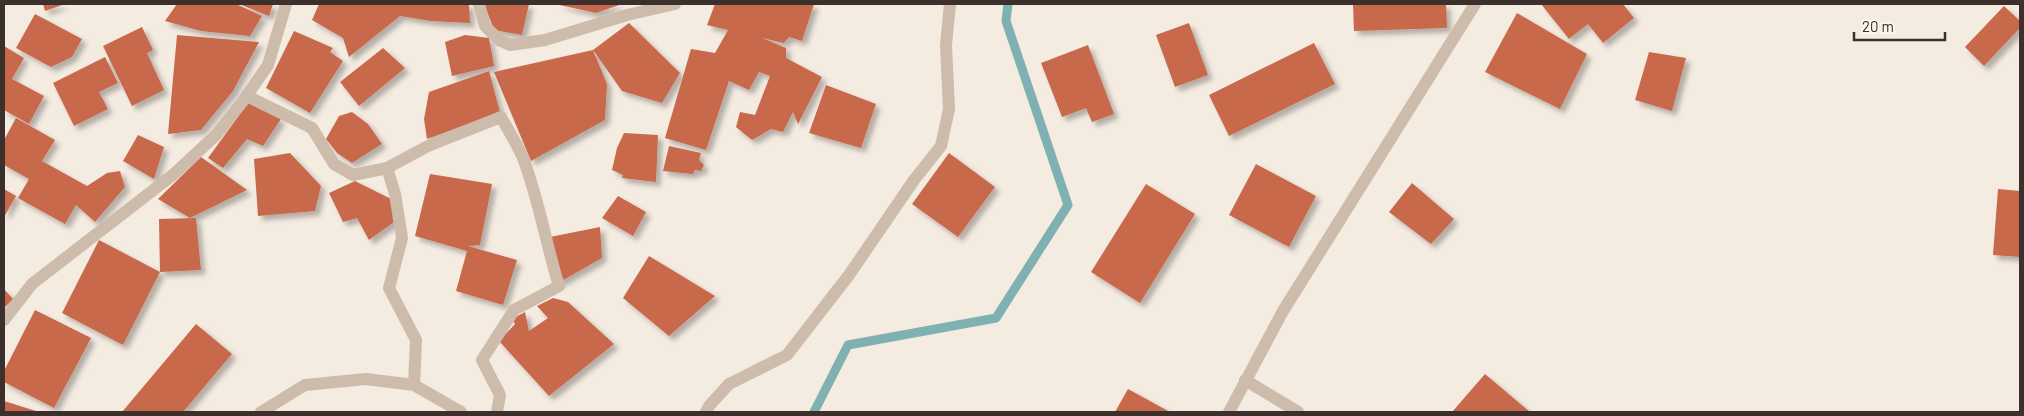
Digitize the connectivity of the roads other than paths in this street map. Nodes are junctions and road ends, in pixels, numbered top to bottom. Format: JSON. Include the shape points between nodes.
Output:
{"nodes":[{"id":1,"x":286,"y":4,"type":"edge"},
{"id":2,"x":479,"y":4,"type":"edge"},
{"id":3,"x":675,"y":4,"type":"edge"},
{"id":4,"x":950,"y":4,"type":"edge"},
{"id":5,"x":1475,"y":4,"type":"edge"},
{"id":6,"x":247,"y":96,"type":"junction"},
{"id":7,"x":387,"y":168,"type":"junction"},
{"id":8,"x":4,"y":320,"type":"edge"},
{"id":9,"x":1245,"y":380,"type":"junction"},
{"id":10,"x":414,"y":385,"type":"junction"},
{"id":11,"x":261,"y":412,"type":"edge"},
{"id":12,"x":461,"y":412,"type":"edge"},
{"id":13,"x":497,"y":412,"type":"edge"},
{"id":14,"x":706,"y":412,"type":"edge"},
{"id":15,"x":1229,"y":412,"type":"edge"},
{"id":16,"x":1298,"y":412,"type":"edge"}],
"edges":[{"from":1,"to":6,"type":"street","via":[[268,65]]},
{"from":2,"to":3,"type":"street","via":[[485,26],[499,40],[510,45],[545,40]]},
{"from":4,"to":14,"type":"street","via":[[946,45],[950,109],[941,146],[787,355],[729,384]]},
{"from":5,"to":9,"type":"street","via":[[1283,311]]},
{"from":6,"to":7,"type":"street","via":[[312,128],[334,164],[353,175]]},
{"from":6,"to":8,"type":"street","via":[[216,135],[174,174],[32,284]]},
{"from":7,"to":10,"type":"street","via":[[402,238],[389,288],[416,340]]},
{"from":7,"to":13,"type":"street","via":[[428,146],[501,117],[522,156],[534,189],[559,286],[514,310],[482,360],[500,395]]},
{"from":9,"to":15,"type":"street"},
{"from":9,"to":16,"type":"street"},
{"from":10,"to":11,"type":"street","via":[[366,379],[304,385]]},
{"from":10,"to":12,"type":"street"}]}
